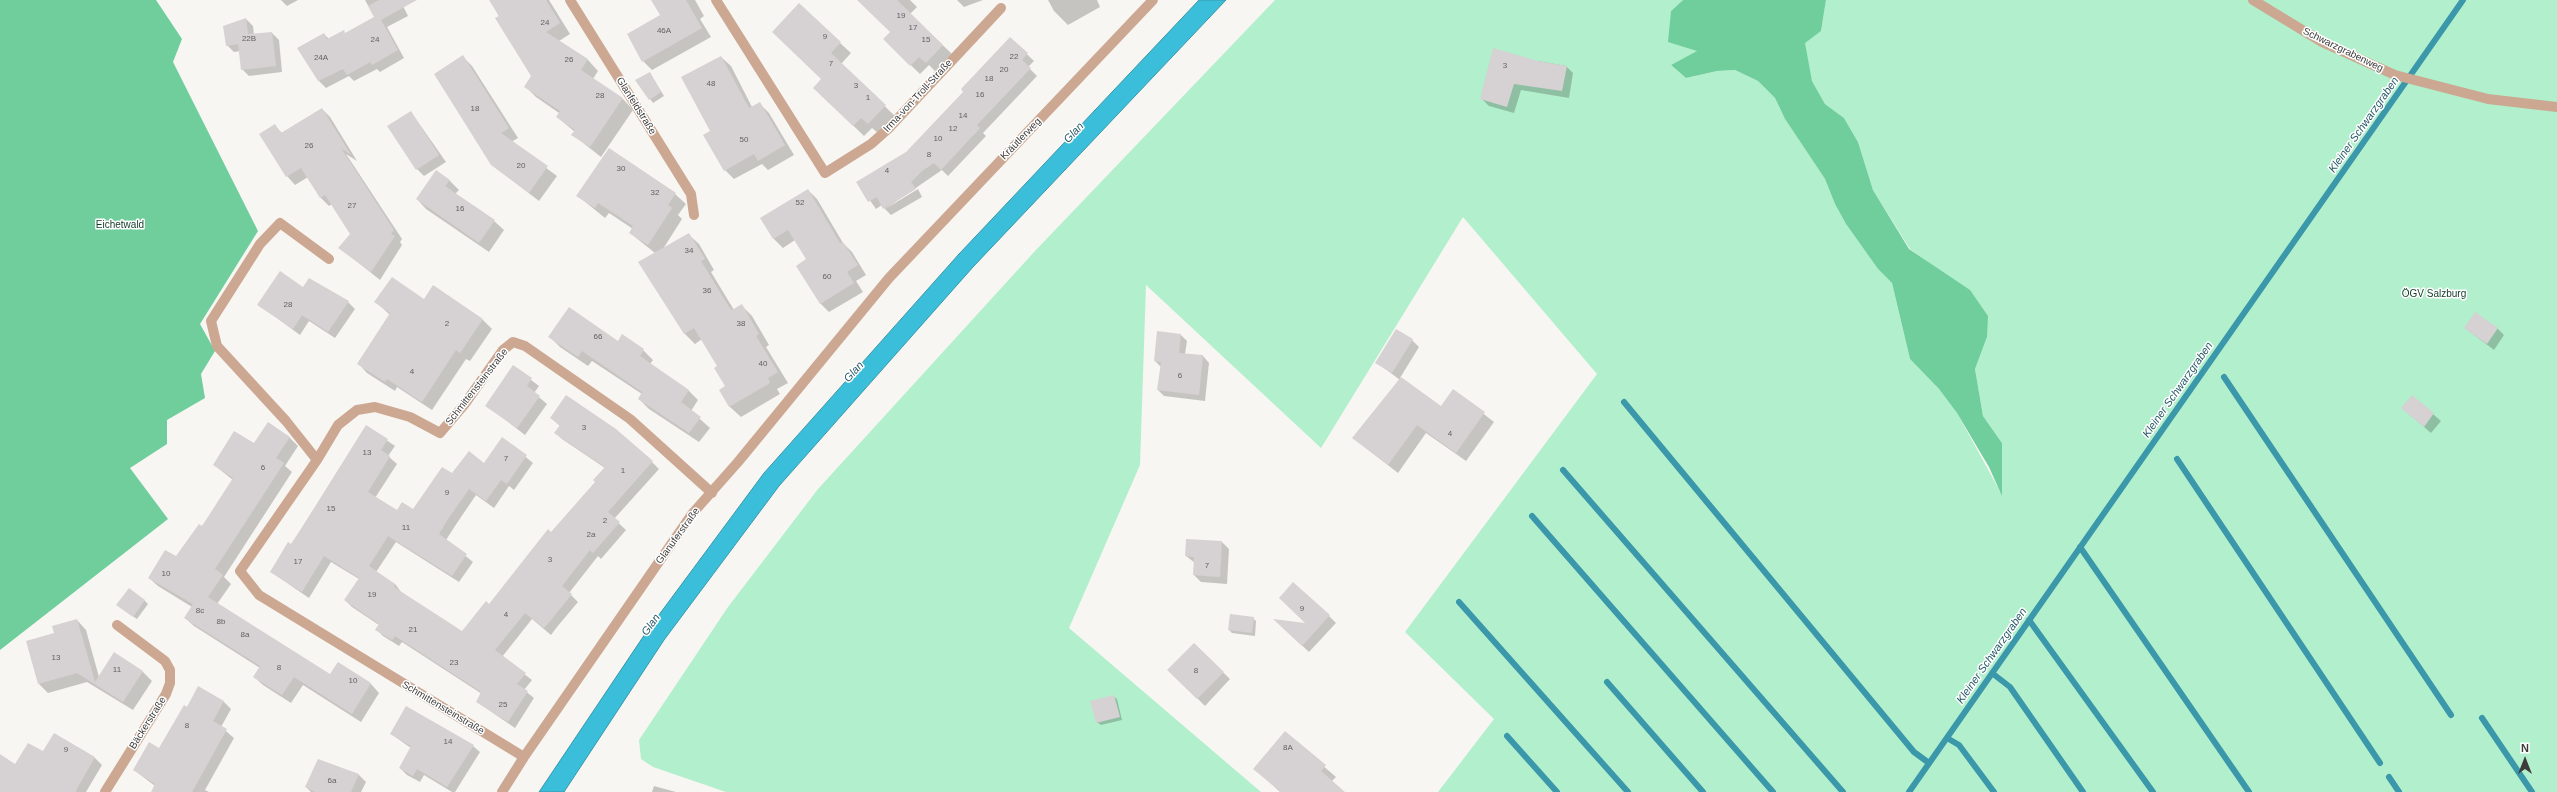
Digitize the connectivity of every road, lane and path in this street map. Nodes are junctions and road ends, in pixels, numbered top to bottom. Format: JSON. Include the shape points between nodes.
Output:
{"nodes":[{"id":1,"x":570,"y":0,"type":"edge"},
{"id":2,"x":716,"y":0,"type":"edge"},
{"id":3,"x":1153,"y":0,"type":"edge"},
{"id":4,"x":2253,"y":0,"type":"edge"},
{"id":5,"x":1001,"y":8,"type":"dead end"},
{"id":6,"x":2557,"y":107,"type":"edge"},
{"id":7,"x":694,"y":215,"type":"dead end"},
{"id":8,"x":329,"y":259,"type":"dead end"},
{"id":9,"x":889,"y":278,"type":"joint"},
{"id":10,"x":317,"y":460,"type":"junction"},
{"id":11,"x":712,"y":493,"type":"junction"},
{"id":12,"x":117,"y":625,"type":"dead end"},
{"id":13,"x":524,"y":756,"type":"junction"},
{"id":14,"x":107,"y":792,"type":"edge"},
{"id":15,"x":502,"y":792,"type":"edge"}],
"edges":[{"from":1,"to":7,"type":"street","name":"Glanfeldstraße","via":[[691,194]]},
{"from":2,"to":5,"type":"street","name":"Irma-von-Troll-Straße","via":[[825,173],[871,144],[888,129]]},
{"from":3,"to":9,"type":"street","name":"Kräutlerweg"},
{"from":4,"to":6,"type":"street","name":"Schwarzgrabenweg","via":[[2322,42],[2395,75],[2488,99]]},
{"from":8,"to":10,"type":"street","via":[[280,223],[260,244],[211,321],[217,346],[286,420]]},
{"from":9,"to":11,"type":"street","name":"Glanuferstraße"},
{"from":10,"to":11,"type":"street","name":"Schmittensteinstraße","via":[[338,425],[357,410],[375,407],[410,417],[440,433],[464,405],[502,350],[513,342],[525,346],[630,419]]},
{"from":10,"to":13,"type":"street","name":"Schmittensteinstraße","via":[[240,571],[259,595]]},
{"from":11,"to":13,"type":"street","name":"Glanuferstraße","via":[[692,514]]},
{"from":12,"to":14,"type":"street","name":"Bäckerstraße","via":[[165,661],[170,670],[170,683],[166,694]]},
{"from":13,"to":15,"type":"street","name":"Glanuferstraße"}]}
